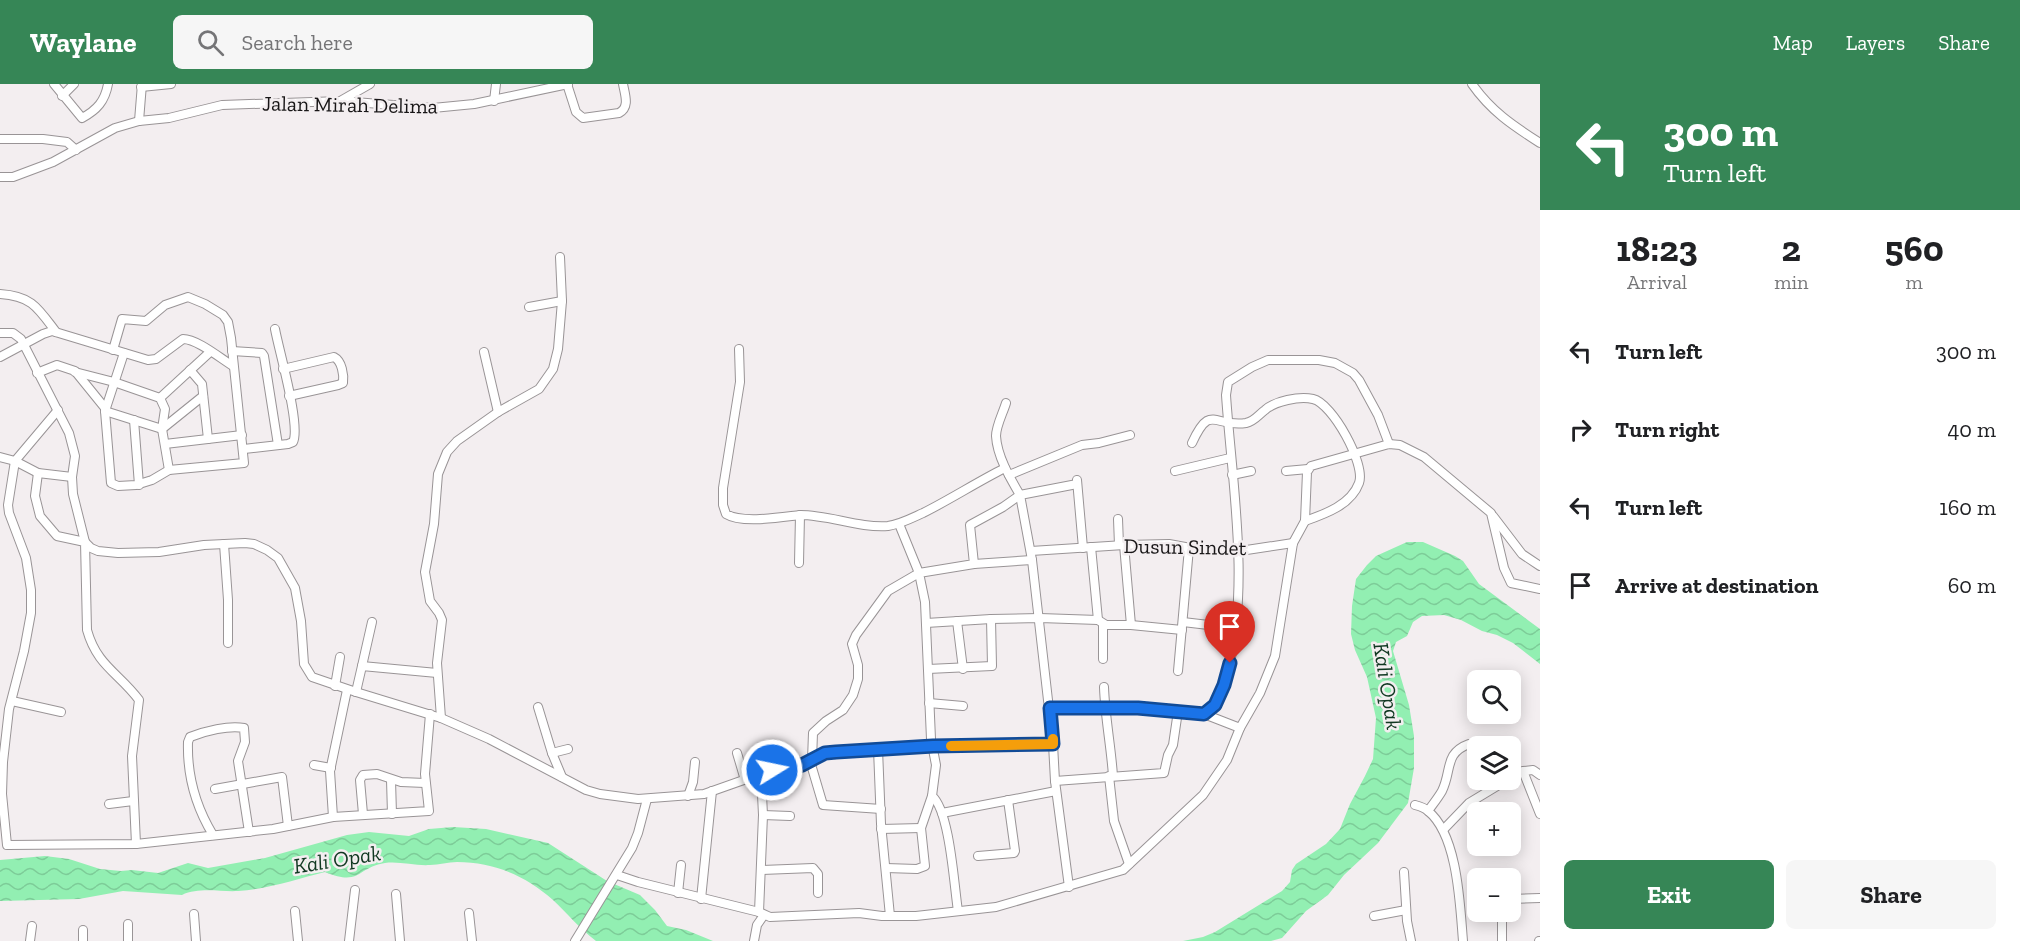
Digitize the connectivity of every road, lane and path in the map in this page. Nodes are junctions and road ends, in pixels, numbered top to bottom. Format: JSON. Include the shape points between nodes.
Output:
{"nodes":[{"id":1,"x":54,"y":84,"type":"edge"},
{"id":2,"x":74,"y":84,"type":"edge"},
{"id":3,"x":108,"y":84,"type":"edge"},
{"id":4,"x":171,"y":84,"type":"edge"},
{"id":5,"x":370,"y":84,"type":"edge"},
{"id":6,"x":496,"y":84,"type":"edge"},
{"id":7,"x":568,"y":84,"type":"edge"},
{"id":8,"x":623,"y":84,"type":"edge"},
{"id":9,"x":1472,"y":84,"type":"edge"},
{"id":10,"x":141,"y":86,"type":"edge"},
{"id":11,"x":62,"y":96,"type":"junction"},
{"id":12,"x":494,"y":100,"type":"junction"},
{"id":13,"x":341,"y":101,"type":"junction"},
{"id":14,"x":139,"y":121,"type":"junction"},
{"id":15,"x":0,"y":138,"type":"edge"},
{"id":16,"x":1540,"y":143,"type":"edge"},
{"id":17,"x":76,"y":150,"type":"junction"},
{"id":18,"x":0,"y":177,"type":"edge"},
{"id":19,"x":560,"y":257,"type":"dead end"},
{"id":20,"x":0,"y":294,"type":"edge"},
{"id":21,"x":562,"y":301,"type":"junction"},
{"id":22,"x":530,"y":307,"type":"dead end"},
{"id":23,"x":274,"y":329,"type":"dead end"},
{"id":24,"x":56,"y":332,"type":"junction"},
{"id":25,"x":0,"y":333,"type":"edge"},
{"id":26,"x":24,"y":344,"type":"junction"},
{"id":27,"x":739,"y":349,"type":"dead end"},
{"id":28,"x":113,"y":350,"type":"junction"},
{"id":29,"x":232,"y":351,"type":"junction"},
{"id":30,"x":210,"y":352,"type":"junction"},
{"id":31,"x":484,"y":352,"type":"dead end"},
{"id":32,"x":124,"y":353,"type":"junction"},
{"id":33,"x":0,"y":357,"type":"edge"},
{"id":34,"x":233,"y":366,"type":"junction"},
{"id":35,"x":283,"y":369,"type":"junction"},
{"id":36,"x":190,"y":370,"type":"junction"},
{"id":37,"x":75,"y":372,"type":"junction"},
{"id":38,"x":37,"y":373,"type":"junction"},
{"id":39,"x":114,"y":382,"type":"junction"},
{"id":40,"x":203,"y":396,"type":"junction"},
{"id":41,"x":289,"y":396,"type":"junction"},
{"id":42,"x":159,"y":398,"type":"junction"},
{"id":43,"x":1006,"y":403,"type":"dead end"},
{"id":44,"x":105,"y":409,"type":"junction"},
{"id":45,"x":58,"y":410,"type":"junction"},
{"id":46,"x":498,"y":412,"type":"junction"},
{"id":47,"x":134,"y":420,"type":"junction"},
{"id":48,"x":1228,"y":424,"type":"junction"},
{"id":49,"x":162,"y":429,"type":"junction"},
{"id":50,"x":242,"y":435,"type":"junction"},
{"id":51,"x":1130,"y":435,"type":"dead end"},
{"id":52,"x":208,"y":439,"type":"junction"},
{"id":53,"x":1192,"y":443,"type":"dead end"},
{"id":54,"x":165,"y":444,"type":"junction"},
{"id":55,"x":1389,"y":444,"type":"junction"},
{"id":56,"x":278,"y":445,"type":"junction"},
{"id":57,"x":244,"y":449,"type":"junction"},
{"id":58,"x":1355,"y":455,"type":"junction"},
{"id":59,"x":0,"y":457,"type":"edge"},
{"id":60,"x":1230,"y":458,"type":"junction"},
{"id":61,"x":15,"y":461,"type":"junction"},
{"id":62,"x":1308,"y":469,"type":"junction"},
{"id":63,"x":169,"y":470,"type":"junction"},
{"id":64,"x":1175,"y":471,"type":"dead end"},
{"id":65,"x":1251,"y":471,"type":"dead end"},
{"id":66,"x":1286,"y":471,"type":"dead end"},
{"id":67,"x":1007,"y":472,"type":"junction"},
{"id":68,"x":38,"y":473,"type":"junction"},
{"id":69,"x":1232,"y":475,"type":"junction"},
{"id":70,"x":72,"y":477,"type":"junction"},
{"id":71,"x":139,"y":485,"type":"junction"},
{"id":72,"x":1020,"y":495,"type":"junction"},
{"id":73,"x":1491,"y":513,"type":"junction"},
{"id":74,"x":800,"y":515,"type":"junction"},
{"id":75,"x":1118,"y":519,"type":"dead end"},
{"id":76,"x":1305,"y":520,"type":"junction"},
{"id":77,"x":899,"y":524,"type":"junction"},
{"id":78,"x":85,"y":542,"type":"junction"},
{"id":79,"x":1293,"y":543,"type":"junction"},
{"id":80,"x":224,"y":544,"type":"junction"},
{"id":81,"x":1121,"y":545,"type":"junction"},
{"id":82,"x":1087,"y":548,"type":"junction"},
{"id":83,"x":1189,"y":548,"type":"junction"},
{"id":84,"x":1239,"y":551,"type":"junction"},
{"id":85,"x":1032,"y":556,"type":"junction"},
{"id":86,"x":799,"y":563,"type":"dead end"},
{"id":87,"x":974,"y":564,"type":"junction"},
{"id":88,"x":1540,"y":566,"type":"edge"},
{"id":89,"x":919,"y":573,"type":"junction"},
{"id":90,"x":1540,"y":589,"type":"edge"},
{"id":91,"x":1040,"y":618,"type":"junction"},
{"id":92,"x":991,"y":619,"type":"junction"},
{"id":93,"x":957,"y":621,"type":"junction"},
{"id":94,"x":372,"y":622,"type":"dead end"},
{"id":95,"x":1100,"y":622,"type":"junction"},
{"id":96,"x":926,"y":623,"type":"junction"},
{"id":97,"x":1131,"y":625,"type":"junction"},
{"id":98,"x":1183,"y":626,"type":"junction"},
{"id":99,"x":1234,"y":628,"type":"junction"},
{"id":100,"x":228,"y":643,"type":"dead end"},
{"id":101,"x":340,"y":657,"type":"dead end"},
{"id":102,"x":1103,"y":659,"type":"dead end"},
{"id":103,"x":362,"y":666,"type":"junction"},
{"id":104,"x":928,"y":669,"type":"junction"},
{"id":105,"x":963,"y":669,"type":"junction"},
{"id":106,"x":1178,"y":671,"type":"dead end"},
{"id":107,"x":437,"y":673,"type":"junction"},
{"id":108,"x":336,"y":686,"type":"junction"},
{"id":109,"x":1104,"y":687,"type":"dead end"},
{"id":110,"x":351,"y":691,"type":"junction"},
{"id":111,"x":12,"y":701,"type":"junction"},
{"id":112,"x":929,"y":703,"type":"junction"},
{"id":113,"x":963,"y":706,"type":"dead end"},
{"id":114,"x":538,"y":707,"type":"dead end"},
{"id":115,"x":1050,"y":708,"type":"junction"},
{"id":116,"x":1105,"y":708,"type":"junction"},
{"id":117,"x":1178,"y":711,"type":"junction"},
{"id":118,"x":61,"y":712,"type":"dead end"},
{"id":119,"x":430,"y":714,"type":"junction"},
{"id":120,"x":1204,"y":714,"type":"junction"},
{"id":121,"x":441,"y":718,"type":"junction"},
{"id":122,"x":1240,"y":728,"type":"junction"},
{"id":123,"x":1053,"y":744,"type":"junction"},
{"id":124,"x":1467,"y":745,"type":"edge"},
{"id":125,"x":933,"y":746,"type":"junction"},
{"id":126,"x":568,"y":749,"type":"dead end"},
{"id":127,"x":878,"y":749,"type":"junction"},
{"id":128,"x":552,"y":753,"type":"junction"},
{"id":129,"x":737,"y":753,"type":"dead end"},
{"id":130,"x":811,"y":760,"type":"junction"},
{"id":131,"x":695,"y":762,"type":"dead end"},
{"id":132,"x":314,"y":765,"type":"dead end"},
{"id":133,"x":330,"y":768,"type":"junction"},
{"id":134,"x":1523,"y":771,"type":"joint"},
{"id":135,"x":761,"y":774,"type":"junction"},
{"id":136,"x":1540,"y":775,"type":"edge"},
{"id":137,"x":1111,"y":776,"type":"junction"},
{"id":138,"x":562,"y":777,"type":"junction"},
{"id":139,"x":391,"y":780,"type":"junction"},
{"id":140,"x":744,"y":780,"type":"junction"},
{"id":141,"x":1055,"y":781,"type":"junction"},
{"id":142,"x":425,"y":783,"type":"junction"},
{"id":143,"x":242,"y":784,"type":"junction"},
{"id":144,"x":215,"y":789,"type":"dead end"},
{"id":145,"x":1491,"y":790,"type":"edge"},
{"id":146,"x":712,"y":791,"type":"junction"},
{"id":147,"x":1056,"y":791,"type":"junction"},
{"id":148,"x":687,"y":796,"type":"junction"},
{"id":149,"x":932,"y":796,"type":"junction"},
{"id":150,"x":647,"y":799,"type":"junction"},
{"id":151,"x":1008,"y":800,"type":"junction"},
{"id":152,"x":133,"y":801,"type":"junction"},
{"id":153,"x":109,"y":804,"type":"dead end"},
{"id":154,"x":1415,"y":805,"type":"dead end"},
{"id":155,"x":881,"y":809,"type":"junction"},
{"id":156,"x":1428,"y":811,"type":"junction"},
{"id":157,"x":942,"y":813,"type":"junction"},
{"id":158,"x":363,"y":814,"type":"junction"},
{"id":159,"x":392,"y":814,"type":"junction"},
{"id":160,"x":1540,"y":814,"type":"edge"},
{"id":161,"x":763,"y":815,"type":"junction"},
{"id":162,"x":790,"y":816,"type":"dead end"},
{"id":163,"x":333,"y":817,"type":"junction"},
{"id":164,"x":288,"y":826,"type":"junction"},
{"id":165,"x":921,"y":828,"type":"junction"},
{"id":166,"x":881,"y":829,"type":"junction"},
{"id":167,"x":1443,"y":830,"type":"junction"},
{"id":168,"x":249,"y":832,"type":"junction"},
{"id":169,"x":213,"y":835,"type":"junction"},
{"id":170,"x":136,"y":844,"type":"junction"},
{"id":171,"x":3,"y":845,"type":"edge"},
{"id":172,"x":978,"y":856,"type":"dead end"},
{"id":173,"x":1130,"y":864,"type":"junction"},
{"id":174,"x":681,"y":865,"type":"dead end"},
{"id":175,"x":886,"y":868,"type":"junction"},
{"id":176,"x":761,"y":870,"type":"junction"},
{"id":177,"x":1404,"y":872,"type":"dead end"},
{"id":178,"x":616,"y":875,"type":"junction"},
{"id":179,"x":1069,"y":887,"type":"junction"},
{"id":180,"x":355,"y":890,"type":"dead end"},
{"id":181,"x":678,"y":893,"type":"junction"},
{"id":182,"x":818,"y":893,"type":"dead end"},
{"id":183,"x":396,"y":894,"type":"dead end"},
{"id":184,"x":1540,"y":898,"type":"edge"},
{"id":185,"x":701,"y":899,"type":"junction"},
{"id":186,"x":1521,"y":899,"type":"edge"},
{"id":187,"x":1406,"y":910,"type":"junction"},
{"id":188,"x":295,"y":911,"type":"dead end"},
{"id":189,"x":958,"y":911,"type":"junction"},
{"id":190,"x":469,"y":913,"type":"dead end"},
{"id":191,"x":194,"y":914,"type":"dead end"},
{"id":192,"x":762,"y":914,"type":"junction"},
{"id":193,"x":890,"y":916,"type":"junction"},
{"id":194,"x":1374,"y":916,"type":"dead end"},
{"id":195,"x":1502,"y":922,"type":"edge"},
{"id":196,"x":128,"y":924,"type":"dead end"},
{"id":197,"x":32,"y":926,"type":"dead end"},
{"id":198,"x":83,"y":930,"type":"dead end"},
{"id":199,"x":30,"y":941,"type":"edge"},
{"id":200,"x":83,"y":941,"type":"edge"},
{"id":201,"x":128,"y":941,"type":"edge"},
{"id":202,"x":196,"y":941,"type":"edge"},
{"id":203,"x":298,"y":941,"type":"edge"},
{"id":204,"x":350,"y":941,"type":"edge"},
{"id":205,"x":400,"y":941,"type":"edge"},
{"id":206,"x":472,"y":941,"type":"edge"},
{"id":207,"x":575,"y":941,"type":"edge"},
{"id":208,"x":754,"y":941,"type":"edge"},
{"id":209,"x":1411,"y":941,"type":"edge"},
{"id":210,"x":1463,"y":941,"type":"edge"},
{"id":211,"x":1502,"y":941,"type":"edge"}],
"edges":[{"from":1,"to":11,"type":"street"},
{"from":2,"to":11,"type":"street"},
{"from":3,"to":11,"type":"street","via":[[103,102],[83,118]]},
{"from":4,"to":10,"type":"street"},
{"from":5,"to":13,"type":"street"},
{"from":6,"to":12,"type":"street"},
{"from":7,"to":8,"type":"street","via":[[576,112],[589,118],[623,111]]},
{"from":7,"to":12,"type":"street","name":"Jalan Mirah Delima"},
{"from":9,"to":16,"type":"street","via":[[1503,119]]},
{"from":10,"to":14,"type":"street"},
{"from":12,"to":13,"type":"street","name":"Jalan Mirah Delima","via":[[433,108]]},
{"from":13,"to":14,"type":"street","name":"Jalan Mirah Delima","via":[[230,104]]},
{"from":14,"to":17,"type":"street","name":"Jalan Mirah Delima","via":[[115,128]]},
{"from":15,"to":17,"type":"street","via":[[68,142]]},
{"from":17,"to":18,"type":"street","name":"Jalan Mirah Delima","via":[[42,167],[13,177]]},
{"from":19,"to":21,"type":"street"},
{"from":20,"to":24,"type":"street","via":[[33,303]]},
{"from":21,"to":22,"type":"street"},
{"from":21,"to":46,"type":"street","via":[[553,369],[539,389]]},
{"from":23,"to":35,"type":"street"},
{"from":24,"to":26,"type":"street","via":[[46,332]]},
{"from":24,"to":28,"type":"street"},
{"from":25,"to":26,"type":"street","via":[[16,334]]},
{"from":26,"to":33,"type":"street"},
{"from":26,"to":38,"type":"street"},
{"from":27,"to":74,"type":"street","via":[[740,382],[723,488],[726,514],[758,519]]},
{"from":28,"to":29,"type":"street","via":[[122,319],[146,321],[165,305],[185,297],[223,315],[229,326]]},
{"from":28,"to":32,"type":"street"},
{"from":29,"to":34,"type":"street"},
{"from":29,"to":56,"type":"street","via":[[264,356]]},
{"from":30,"to":32,"type":"street","via":[[186,338],[153,360]]},
{"from":30,"to":34,"type":"street"},
{"from":30,"to":36,"type":"street"},
{"from":31,"to":46,"type":"street"},
{"from":32,"to":39,"type":"street"},
{"from":34,"to":50,"type":"street"},
{"from":35,"to":41,"type":"street"},
{"from":35,"to":41,"type":"street","via":[[334,357],[344,379],[338,385]]},
{"from":36,"to":40,"type":"street","via":[[202,384]]},
{"from":36,"to":42,"type":"street"},
{"from":37,"to":38,"type":"street","via":[[57,365]]},
{"from":37,"to":39,"type":"street"},
{"from":37,"to":44,"type":"street"},
{"from":38,"to":45,"type":"street"},
{"from":39,"to":42,"type":"street"},
{"from":39,"to":44,"type":"street"},
{"from":40,"to":49,"type":"street"},
{"from":40,"to":52,"type":"street"},
{"from":41,"to":56,"type":"street","via":[[295,436],[291,443]]},
{"from":42,"to":49,"type":"street","via":[[165,409]]},
{"from":43,"to":67,"type":"street","via":[[996,433]]},
{"from":44,"to":47,"type":"street"},
{"from":44,"to":71,"type":"street","via":[[111,483]]},
{"from":45,"to":61,"type":"street"},
{"from":45,"to":70,"type":"street","via":[[75,456]]},
{"from":46,"to":107,"type":"street","via":[[452,446],[438,474],[425,572],[430,601],[442,620]]},
{"from":47,"to":49,"type":"street"},
{"from":47,"to":71,"type":"street"},
{"from":48,"to":53,"type":"street","via":[[1214,419],[1203,423]]},
{"from":48,"to":55,"type":"street","via":[[1228,382],[1268,360],[1319,360],[1345,368],[1359,380]]},
{"from":48,"to":58,"type":"street","via":[[1254,420],[1272,406],[1294,399],[1316,400],[1328,409]]},
{"from":48,"to":60,"type":"street"},
{"from":49,"to":54,"type":"street"},
{"from":50,"to":52,"type":"street"},
{"from":50,"to":57,"type":"street"},
{"from":51,"to":67,"type":"street","via":[[1082,446]]},
{"from":52,"to":54,"type":"street"},
{"from":54,"to":63,"type":"street"},
{"from":55,"to":58,"type":"street"},
{"from":55,"to":73,"type":"street","via":[[1415,452]]},
{"from":56,"to":57,"type":"street"},
{"from":57,"to":63,"type":"street","via":[[244,463]]},
{"from":58,"to":62,"type":"street"},
{"from":58,"to":76,"type":"street","via":[[1361,476],[1357,488],[1338,507]]},
{"from":59,"to":61,"type":"street"},
{"from":60,"to":64,"type":"street"},
{"from":60,"to":69,"type":"street"},
{"from":61,"to":68,"type":"street"},
{"from":61,"to":111,"type":"street","via":[[8,505],[26,558],[31,613]]},
{"from":62,"to":66,"type":"street"},
{"from":62,"to":76,"type":"street"},
{"from":63,"to":71,"type":"street"},
{"from":65,"to":69,"type":"street"},
{"from":67,"to":72,"type":"street"},
{"from":67,"to":77,"type":"street","via":[[983,479]]},
{"from":68,"to":70,"type":"street"},
{"from":68,"to":78,"type":"street","via":[[35,495],[40,516],[57,536]]},
{"from":69,"to":84,"type":"street"},
{"from":70,"to":78,"type":"street"},
{"from":72,"to":82,"type":"street","via":[[1077,481]]},
{"from":72,"to":85,"type":"street"},
{"from":72,"to":87,"type":"street","via":[[970,525]]},
{"from":73,"to":88,"type":"street","via":[[1522,554]]},
{"from":73,"to":90,"type":"street","via":[[1507,578],[1514,585]]},
{"from":74,"to":77,"type":"street","via":[[849,523]]},
{"from":74,"to":86,"type":"street"},
{"from":75,"to":81,"type":"street"},
{"from":76,"to":79,"type":"street"},
{"from":77,"to":89,"type":"street"},
{"from":78,"to":80,"type":"street","via":[[98,551],[118,553]]},
{"from":78,"to":152,"type":"street","via":[[90,640],[104,665],[139,700],[132,756]]},
{"from":79,"to":84,"type":"street","name":"Dusun Sindet"},
{"from":79,"to":122,"type":"street","via":[[1275,656]]},
{"from":80,"to":100,"type":"street"},
{"from":80,"to":108,"type":"street","via":[[254,544],[278,558],[295,588],[305,669]]},
{"from":81,"to":82,"type":"street","name":"Dusun Sindet"},
{"from":81,"to":83,"type":"street","name":"Dusun Sindet","via":[[1169,544]]},
{"from":81,"to":97,"type":"street"},
{"from":82,"to":85,"type":"street","name":"Dusun Sindet"},
{"from":82,"to":95,"type":"street"},
{"from":83,"to":84,"type":"street","name":"Dusun Sindet"},
{"from":83,"to":98,"type":"street"},
{"from":84,"to":99,"type":"street"},
{"from":85,"to":87,"type":"street","name":"Dusun Sindet"},
{"from":85,"to":91,"type":"street"},
{"from":87,"to":89,"type":"street","name":"Dusun Sindet"},
{"from":89,"to":96,"type":"street"},
{"from":89,"to":130,"type":"street","via":[[888,591],[855,634],[852,644],[858,679],[853,695],[843,710],[813,733]]},
{"from":91,"to":92,"type":"street"},
{"from":91,"to":95,"type":"street"},
{"from":91,"to":115,"type":"street"},
{"from":92,"to":93,"type":"street"},
{"from":92,"to":105,"type":"street","via":[[992,666]]},
{"from":93,"to":96,"type":"street"},
{"from":93,"to":105,"type":"street"},
{"from":94,"to":103,"type":"street"},
{"from":95,"to":97,"type":"street"},
{"from":95,"to":102,"type":"street"},
{"from":96,"to":104,"type":"street"},
{"from":97,"to":98,"type":"street"},
{"from":98,"to":99,"type":"street"},
{"from":98,"to":106,"type":"street"},
{"from":99,"to":120,"type":"street","via":[[1224,685],[1215,705]]},
{"from":101,"to":108,"type":"street"},
{"from":103,"to":107,"type":"street"},
{"from":103,"to":110,"type":"street"},
{"from":104,"to":105,"type":"street"},
{"from":104,"to":112,"type":"street"},
{"from":107,"to":121,"type":"street"},
{"from":108,"to":110,"type":"street"},
{"from":109,"to":116,"type":"street"},
{"from":110,"to":119,"type":"street"},
{"from":110,"to":133,"type":"street"},
{"from":111,"to":118,"type":"street"},
{"from":111,"to":171,"type":"street","via":[[2,778]]},
{"from":112,"to":113,"type":"street"},
{"from":112,"to":125,"type":"street"},
{"from":114,"to":128,"type":"street"},
{"from":115,"to":116,"type":"street"},
{"from":115,"to":123,"type":"street"},
{"from":116,"to":117,"type":"street"},
{"from":116,"to":137,"type":"street"},
{"from":117,"to":120,"type":"street"},
{"from":117,"to":137,"type":"street","via":[[1164,773]]},
{"from":119,"to":121,"type":"street"},
{"from":119,"to":142,"type":"street"},
{"from":120,"to":122,"type":"street"},
{"from":121,"to":138,"type":"street"},
{"from":122,"to":173,"type":"street","via":[[1227,760],[1203,795]]},
{"from":123,"to":125,"type":"street"},
{"from":123,"to":141,"type":"street"},
{"from":124,"to":156,"type":"street","via":[[1456,751],[1443,790]]},
{"from":125,"to":127,"type":"street"},
{"from":125,"to":149,"type":"street","via":[[936,765]]},
{"from":126,"to":128,"type":"street"},
{"from":127,"to":130,"type":"street","via":[[825,753]]},
{"from":127,"to":155,"type":"street"},
{"from":128,"to":138,"type":"street"},
{"from":129,"to":140,"type":"street"},
{"from":130,"to":135,"type":"street"},
{"from":130,"to":155,"type":"street","via":[[823,805]]},
{"from":131,"to":148,"type":"street"},
{"from":132,"to":133,"type":"street"},
{"from":133,"to":163,"type":"street"},
{"from":134,"to":136,"type":"street","via":[[1533,770]]},
{"from":134,"to":160,"type":"street"},
{"from":135,"to":140,"type":"street"},
{"from":135,"to":161,"type":"street"},
{"from":137,"to":141,"type":"street"},
{"from":137,"to":173,"type":"street","via":[[1114,821]]},
{"from":138,"to":150,"type":"street","via":[[593,792]]},
{"from":139,"to":142,"type":"street"},
{"from":139,"to":158,"type":"street","via":[[368,773],[361,777]]},
{"from":139,"to":159,"type":"street"},
{"from":140,"to":146,"type":"street"},
{"from":141,"to":147,"type":"street"},
{"from":142,"to":159,"type":"street","via":[[429,811]]},
{"from":143,"to":144,"type":"street"},
{"from":143,"to":164,"type":"street","via":[[282,777]]},
{"from":143,"to":168,"type":"street"},
{"from":143,"to":169,"type":"street","via":[[238,760],[245,742],[244,728],[190,737],[193,791],[201,816]]},
{"from":145,"to":167,"type":"street","via":[[1469,803]]},
{"from":146,"to":148,"type":"street"},
{"from":146,"to":185,"type":"street"},
{"from":147,"to":151,"type":"street"},
{"from":147,"to":179,"type":"street"},
{"from":148,"to":150,"type":"street"},
{"from":149,"to":157,"type":"street"},
{"from":149,"to":165,"type":"street"},
{"from":150,"to":178,"type":"street","via":[[635,841]]},
{"from":151,"to":157,"type":"street"},
{"from":151,"to":172,"type":"street","via":[[1016,851]]},
{"from":152,"to":153,"type":"street"},
{"from":152,"to":170,"type":"street"},
{"from":154,"to":156,"type":"street"},
{"from":155,"to":166,"type":"street"},
{"from":156,"to":167,"type":"street"},
{"from":157,"to":189,"type":"street"},
{"from":158,"to":159,"type":"street"},
{"from":158,"to":163,"type":"street"},
{"from":161,"to":162,"type":"street"},
{"from":161,"to":176,"type":"street"},
{"from":163,"to":164,"type":"street"},
{"from":164,"to":168,"type":"street"},
{"from":165,"to":166,"type":"street"},
{"from":165,"to":175,"type":"street","via":[[925,866]]},
{"from":166,"to":175,"type":"street"},
{"from":167,"to":210,"type":"street","via":[[1458,884]]},
{"from":168,"to":169,"type":"street"},
{"from":169,"to":170,"type":"street"},
{"from":170,"to":171,"type":"street"},
{"from":173,"to":179,"type":"street","via":[[1117,873]]},
{"from":174,"to":181,"type":"street"},
{"from":175,"to":193,"type":"street"},
{"from":176,"to":182,"type":"street","via":[[813,868],[818,874]]},
{"from":176,"to":192,"type":"street"},
{"from":177,"to":187,"type":"street"},
{"from":178,"to":181,"type":"street"},
{"from":178,"to":207,"type":"street"},
{"from":179,"to":189,"type":"street","via":[[996,907]]},
{"from":180,"to":204,"type":"street"},
{"from":181,"to":185,"type":"street"},
{"from":183,"to":205,"type":"street"},
{"from":184,"to":186,"type":"street"},
{"from":185,"to":192,"type":"street"},
{"from":187,"to":194,"type":"street"},
{"from":187,"to":209,"type":"street"},
{"from":188,"to":203,"type":"street"},
{"from":189,"to":193,"type":"street"},
{"from":190,"to":206,"type":"street"},
{"from":191,"to":202,"type":"street"},
{"from":192,"to":193,"type":"street"},
{"from":192,"to":208,"type":"street"},
{"from":195,"to":211,"type":"street"},
{"from":196,"to":201,"type":"street"},
{"from":197,"to":199,"type":"street"},
{"from":198,"to":200,"type":"street"}]}
